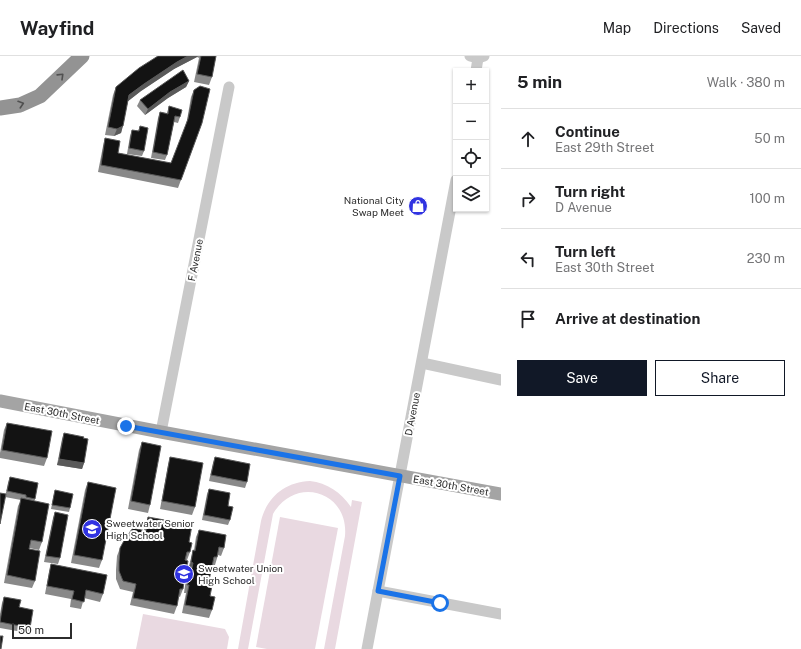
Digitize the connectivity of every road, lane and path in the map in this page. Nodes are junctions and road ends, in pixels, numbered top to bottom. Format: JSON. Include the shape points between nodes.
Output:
{"nodes":[{"id":1,"x":82,"y":56,"type":"edge"},
{"id":2,"x":477,"y":57,"type":"edge"},
{"id":3,"x":476,"y":68,"type":"edge"},
{"id":4,"x":229,"y":88,"type":"dead end"},
{"id":5,"x":0,"y":108,"type":"edge"},
{"id":6,"x":453,"y":196,"type":"edge"},
{"id":7,"x":422,"y":363,"type":"junction"},
{"id":8,"x":501,"y":380,"type":"edge"},
{"id":9,"x":0,"y":401,"type":"edge"},
{"id":10,"x":161,"y":432,"type":"junction"},
{"id":11,"x":400,"y":476,"type":"junction"},
{"id":12,"x":501,"y":494,"type":"edge"},
{"id":13,"x":378,"y":591,"type":"junction"},
{"id":14,"x":501,"y":614,"type":"edge"},
{"id":15,"x":367,"y":649,"type":"edge"}],
"edges":[{"from":5,"to":1,"type":"highway","one_way":true,"via":[[20,105],[40,96]]},
{"from":2,"to":3,"type":"street"},
{"from":4,"to":10,"type":"street","name":"F Avenue"},
{"from":6,"to":7,"type":"street","name":"D Avenue"},
{"from":7,"to":8,"type":"street"},
{"from":7,"to":11,"type":"street","name":"D Avenue"},
{"from":9,"to":10,"type":"main road","name":"East 30th Street"},
{"from":10,"to":11,"type":"main road","name":"East 30th Street"},
{"from":11,"to":12,"type":"main road","name":"East 30th Street"},
{"from":11,"to":13,"type":"street","name":"D Avenue"},
{"from":13,"to":14,"type":"street"},
{"from":13,"to":15,"type":"street","name":"D Avenue"}]}
